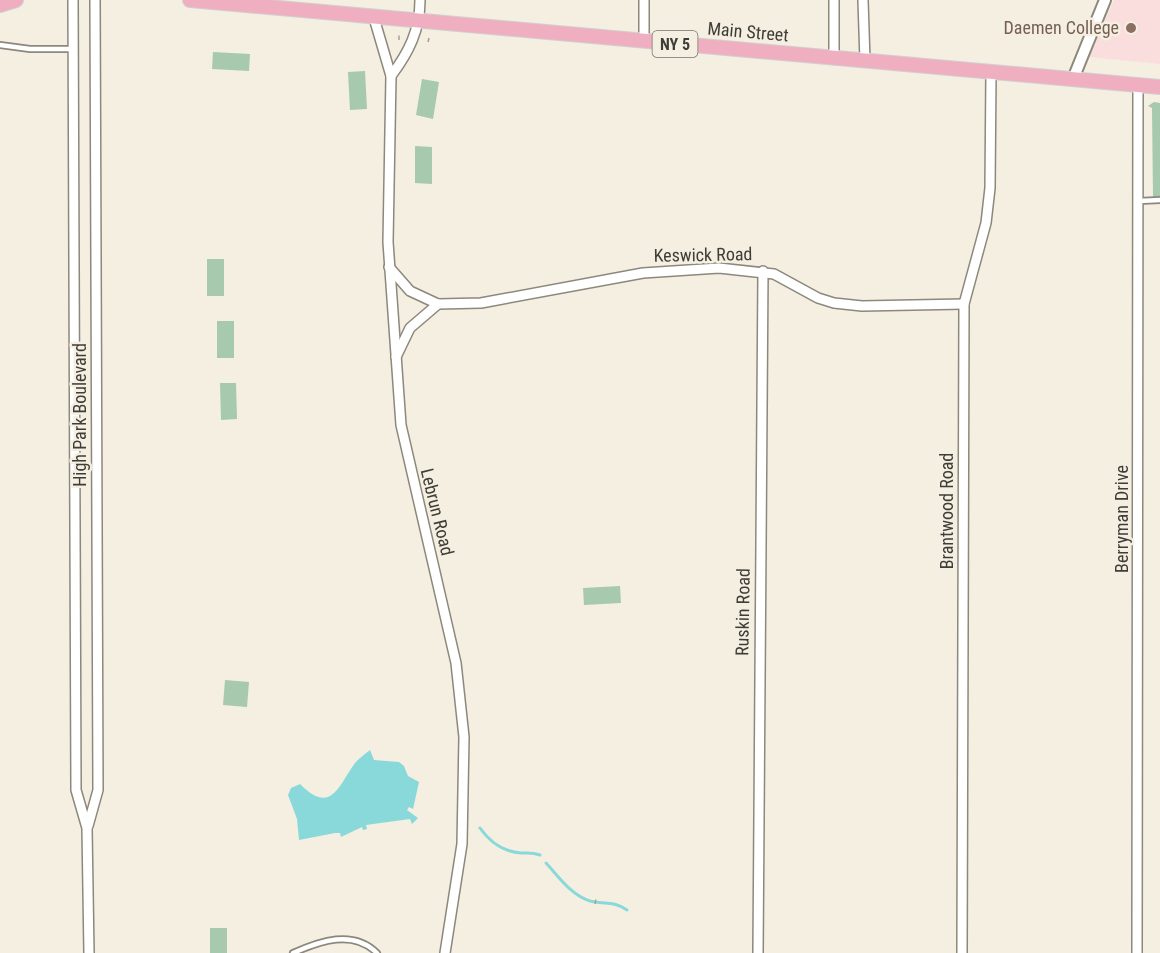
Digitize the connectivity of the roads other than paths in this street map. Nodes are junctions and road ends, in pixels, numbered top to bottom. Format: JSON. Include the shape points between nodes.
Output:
{"nodes":[{"id":1,"x":16,"y":0,"type":"edge"},
{"id":2,"x":73,"y":0,"type":"edge"},
{"id":3,"x":95,"y":0,"type":"edge"},
{"id":4,"x":190,"y":0,"type":"edge"},
{"id":5,"x":420,"y":0,"type":"edge"},
{"id":6,"x":644,"y":0,"type":"edge"},
{"id":7,"x":834,"y":0,"type":"edge"},
{"id":8,"x":863,"y":0,"type":"edge"},
{"id":9,"x":1105,"y":0,"type":"edge"},
{"id":10,"x":0,"y":5,"type":"edge"},
{"id":11,"x":374,"y":18,"type":"junction"},
{"id":12,"x":420,"y":21,"type":"junction"},
{"id":13,"x":644,"y":41,"type":"junction"},
{"id":14,"x":0,"y":45,"type":"edge"},
{"id":15,"x":74,"y":50,"type":"junction"},
{"id":16,"x":834,"y":58,"type":"junction"},
{"id":17,"x":865,"y":61,"type":"junction"},
{"id":18,"x":991,"y":72,"type":"junction"},
{"id":19,"x":391,"y":76,"type":"junction"},
{"id":20,"x":1073,"y":79,"type":"junction"},
{"id":21,"x":1138,"y":85,"type":"junction"},
{"id":22,"x":1160,"y":87,"type":"edge"},
{"id":23,"x":75,"y":122,"type":"junction"},
{"id":24,"x":95,"y":123,"type":"junction"},
{"id":25,"x":1160,"y":200,"type":"edge"},
{"id":26,"x":1138,"y":201,"type":"junction"},
{"id":27,"x":389,"y":267,"type":"junction"},
{"id":28,"x":763,"y":271,"type":"junction"},
{"id":29,"x":438,"y":304,"type":"junction"},
{"id":30,"x":964,"y":304,"type":"junction"},
{"id":31,"x":394,"y":362,"type":"junction"},
{"id":32,"x":76,"y":431,"type":"junction"},
{"id":33,"x":97,"y":431,"type":"junction"},
{"id":34,"x":87,"y":828,"type":"junction"},
{"id":35,"x":305,"y":950,"type":"edge"},
{"id":36,"x":374,"y":952,"type":"edge"},
{"id":37,"x":89,"y":953,"type":"edge"},
{"id":38,"x":293,"y":953,"type":"edge"},
{"id":39,"x":445,"y":953,"type":"edge"},
{"id":40,"x":758,"y":953,"type":"edge"},
{"id":41,"x":962,"y":953,"type":"edge"},
{"id":42,"x":1137,"y":953,"type":"edge"}],
"edges":[{"from":1,"to":10,"type":"main road"},
{"from":2,"to":15,"type":"street","name":"High Park Boulevard"},
{"from":3,"to":24,"type":"street","name":"High Park Boulevard"},
{"from":4,"to":11,"type":"main road","name":"Main Street","number":"NY 5"},
{"from":5,"to":12,"type":"street"},
{"from":6,"to":13,"type":"street"},
{"from":7,"to":16,"type":"street"},
{"from":8,"to":17,"type":"street"},
{"from":9,"to":20,"type":"street"},
{"from":11,"to":12,"type":"main road","name":"Main Street","number":"NY 5"},
{"from":11,"to":19,"type":"street","name":"Lebrun Road"},
{"from":12,"to":13,"type":"main road","name":"Main Street","number":"NY 5"},
{"from":12,"to":19,"type":"street","via":[[413,41]]},
{"from":13,"to":16,"type":"main road","name":"Main Street","number":"NY 5"},
{"from":14,"to":15,"type":"lane"},
{"from":15,"to":23,"type":"street","name":"High Park Boulevard"},
{"from":16,"to":17,"type":"main road","name":"Main Street","number":"NY 5"},
{"from":17,"to":18,"type":"main road","name":"Main Street","number":"NY 5"},
{"from":18,"to":20,"type":"main road","name":"Main Street","number":"NY 5"},
{"from":18,"to":30,"type":"street","name":"Brantwood Road","via":[[986,223]]},
{"from":19,"to":27,"type":"street","name":"Lebrun Road"},
{"from":20,"to":21,"type":"main road","name":"Main Street","number":"NY 5"},
{"from":21,"to":22,"type":"main road","name":"Main Street","number":"NY 5"},
{"from":21,"to":26,"type":"street","name":"Berryman Drive"},
{"from":23,"to":24,"type":"street"},
{"from":23,"to":32,"type":"street","name":"High Park Boulevard"},
{"from":24,"to":33,"type":"street","name":"High Park Boulevard"},
{"from":25,"to":26,"type":"lane"},
{"from":26,"to":42,"type":"street","name":"Berryman Drive"},
{"from":27,"to":29,"type":"street","name":"Keswick Road","via":[[410,291]]},
{"from":27,"to":31,"type":"street","name":"Lebrun Road"},
{"from":28,"to":29,"type":"street","name":"Keswick Road","via":[[677,268],[481,303]]},
{"from":28,"to":30,"type":"street","name":"Keswick Road","via":[[834,303]]},
{"from":28,"to":40,"type":"street","name":"Ruskin Road"},
{"from":29,"to":31,"type":"street","via":[[410,328]]},
{"from":30,"to":41,"type":"street","name":"Brantwood Road"},
{"from":31,"to":39,"type":"street","name":"Lebrun Road","via":[[400,425],[461,700],[464,820]]},
{"from":32,"to":33,"type":"street"},
{"from":32,"to":34,"type":"street","name":"High Park Boulevard","via":[[76,790]]},
{"from":33,"to":34,"type":"street","name":"High Park Boulevard","via":[[98,790]]},
{"from":34,"to":37,"type":"street","name":"High Park Boulevard"},
{"from":35,"to":36,"type":"lane","via":[[316,942],[344,938],[363,942]]},
{"from":35,"to":38,"type":"lane"}]}
